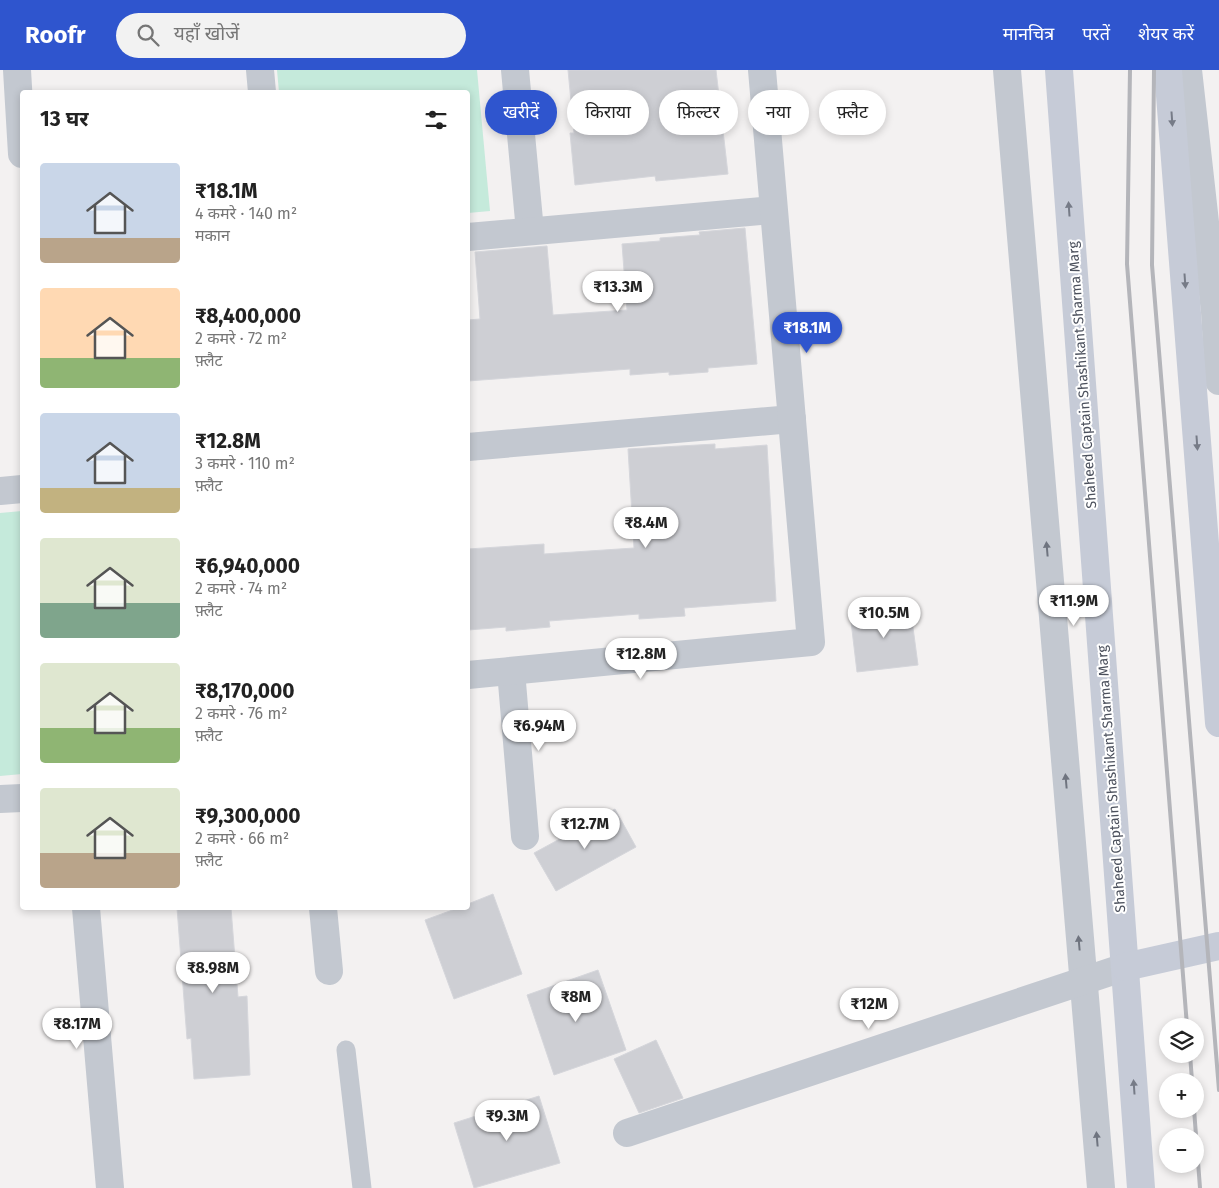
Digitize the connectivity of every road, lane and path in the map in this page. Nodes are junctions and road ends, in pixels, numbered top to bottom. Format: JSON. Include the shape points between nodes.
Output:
{"nodes":[{"id":1,"x":17,"y":70,"type":"edge"},
{"id":2,"x":260,"y":70,"type":"edge"},
{"id":3,"x":515,"y":70,"type":"edge"},
{"id":4,"x":762,"y":70,"type":"edge"},
{"id":5,"x":1007,"y":70,"type":"edge"},
{"id":6,"x":1059,"y":70,"type":"edge"},
{"id":7,"x":1168,"y":70,"type":"edge"},
{"id":8,"x":1188,"y":70,"type":"edge"},
{"id":9,"x":262,"y":90,"type":"edge"},
{"id":10,"x":20,"y":120,"type":"edge"},
{"id":11,"x":773,"y":210,"type":"junction"},
{"id":12,"x":530,"y":231,"type":"junction"},
{"id":13,"x":470,"y":237,"type":"edge"},
{"id":14,"x":1217,"y":311,"type":"edge"},
{"id":15,"x":1219,"y":381,"type":"edge"},
{"id":16,"x":792,"y":419,"type":"junction"},
{"id":17,"x":470,"y":446,"type":"edge"},
{"id":18,"x":20,"y":489,"type":"edge"},
{"id":19,"x":0,"y":491,"type":"edge"},
{"id":20,"x":511,"y":671,"type":"junction"},
{"id":21,"x":470,"y":676,"type":"edge"},
{"id":22,"x":1219,"y":723,"type":"edge"},
{"id":23,"x":20,"y":798,"type":"edge"},
{"id":24,"x":0,"y":799,"type":"edge"},
{"id":25,"x":525,"y":836,"type":"dead end"},
{"id":26,"x":86,"y":910,"type":"edge"},
{"id":27,"x":323,"y":910,"type":"edge"},
{"id":28,"x":1219,"y":946,"type":"edge"},
{"id":29,"x":1125,"y":967,"type":"junction"},
{"id":30,"x":329,"y":971,"type":"dead end"},
{"id":31,"x":1083,"y":982,"type":"junction"},
{"id":32,"x":346,"y":1050,"type":"dead end"},
{"id":33,"x":627,"y":1132,"type":"dead end"},
{"id":34,"x":110,"y":1188,"type":"edge"},
{"id":35,"x":362,"y":1188,"type":"edge"},
{"id":36,"x":1101,"y":1188,"type":"edge"},
{"id":37,"x":1141,"y":1188,"type":"edge"}],
"edges":[{"from":1,"to":10,"type":"street"},
{"from":2,"to":9,"type":"street"},
{"from":3,"to":12,"type":"street"},
{"from":4,"to":11,"type":"street"},
{"from":31,"to":5,"type":"street","one_way":true},
{"from":29,"to":6,"type":"main road","name":"Shaheed Captain Shashikant Sharma Marg","one_way":true},
{"from":7,"to":22,"type":"main road","one_way":true},
{"from":8,"to":14,"type":"street"},
{"from":11,"to":12,"type":"street"},
{"from":11,"to":16,"type":"street"},
{"from":12,"to":13,"type":"street"},
{"from":14,"to":15,"type":"street"},
{"from":16,"to":17,"type":"street"},
{"from":16,"to":20,"type":"street","via":[[811,642]]},
{"from":18,"to":19,"type":"street"},
{"from":20,"to":21,"type":"street"},
{"from":20,"to":25,"type":"street"},
{"from":23,"to":24,"type":"street"},
{"from":26,"to":34,"type":"street"},
{"from":27,"to":30,"type":"street"},
{"from":28,"to":29,"type":"main road"},
{"from":29,"to":31,"type":"street"},
{"from":37,"to":29,"type":"main road","name":"Shaheed Captain Shashikant Sharma Marg","one_way":true},
{"from":31,"to":33,"type":"street"},
{"from":36,"to":31,"type":"street","one_way":true},
{"from":32,"to":35,"type":"lane"}]}
